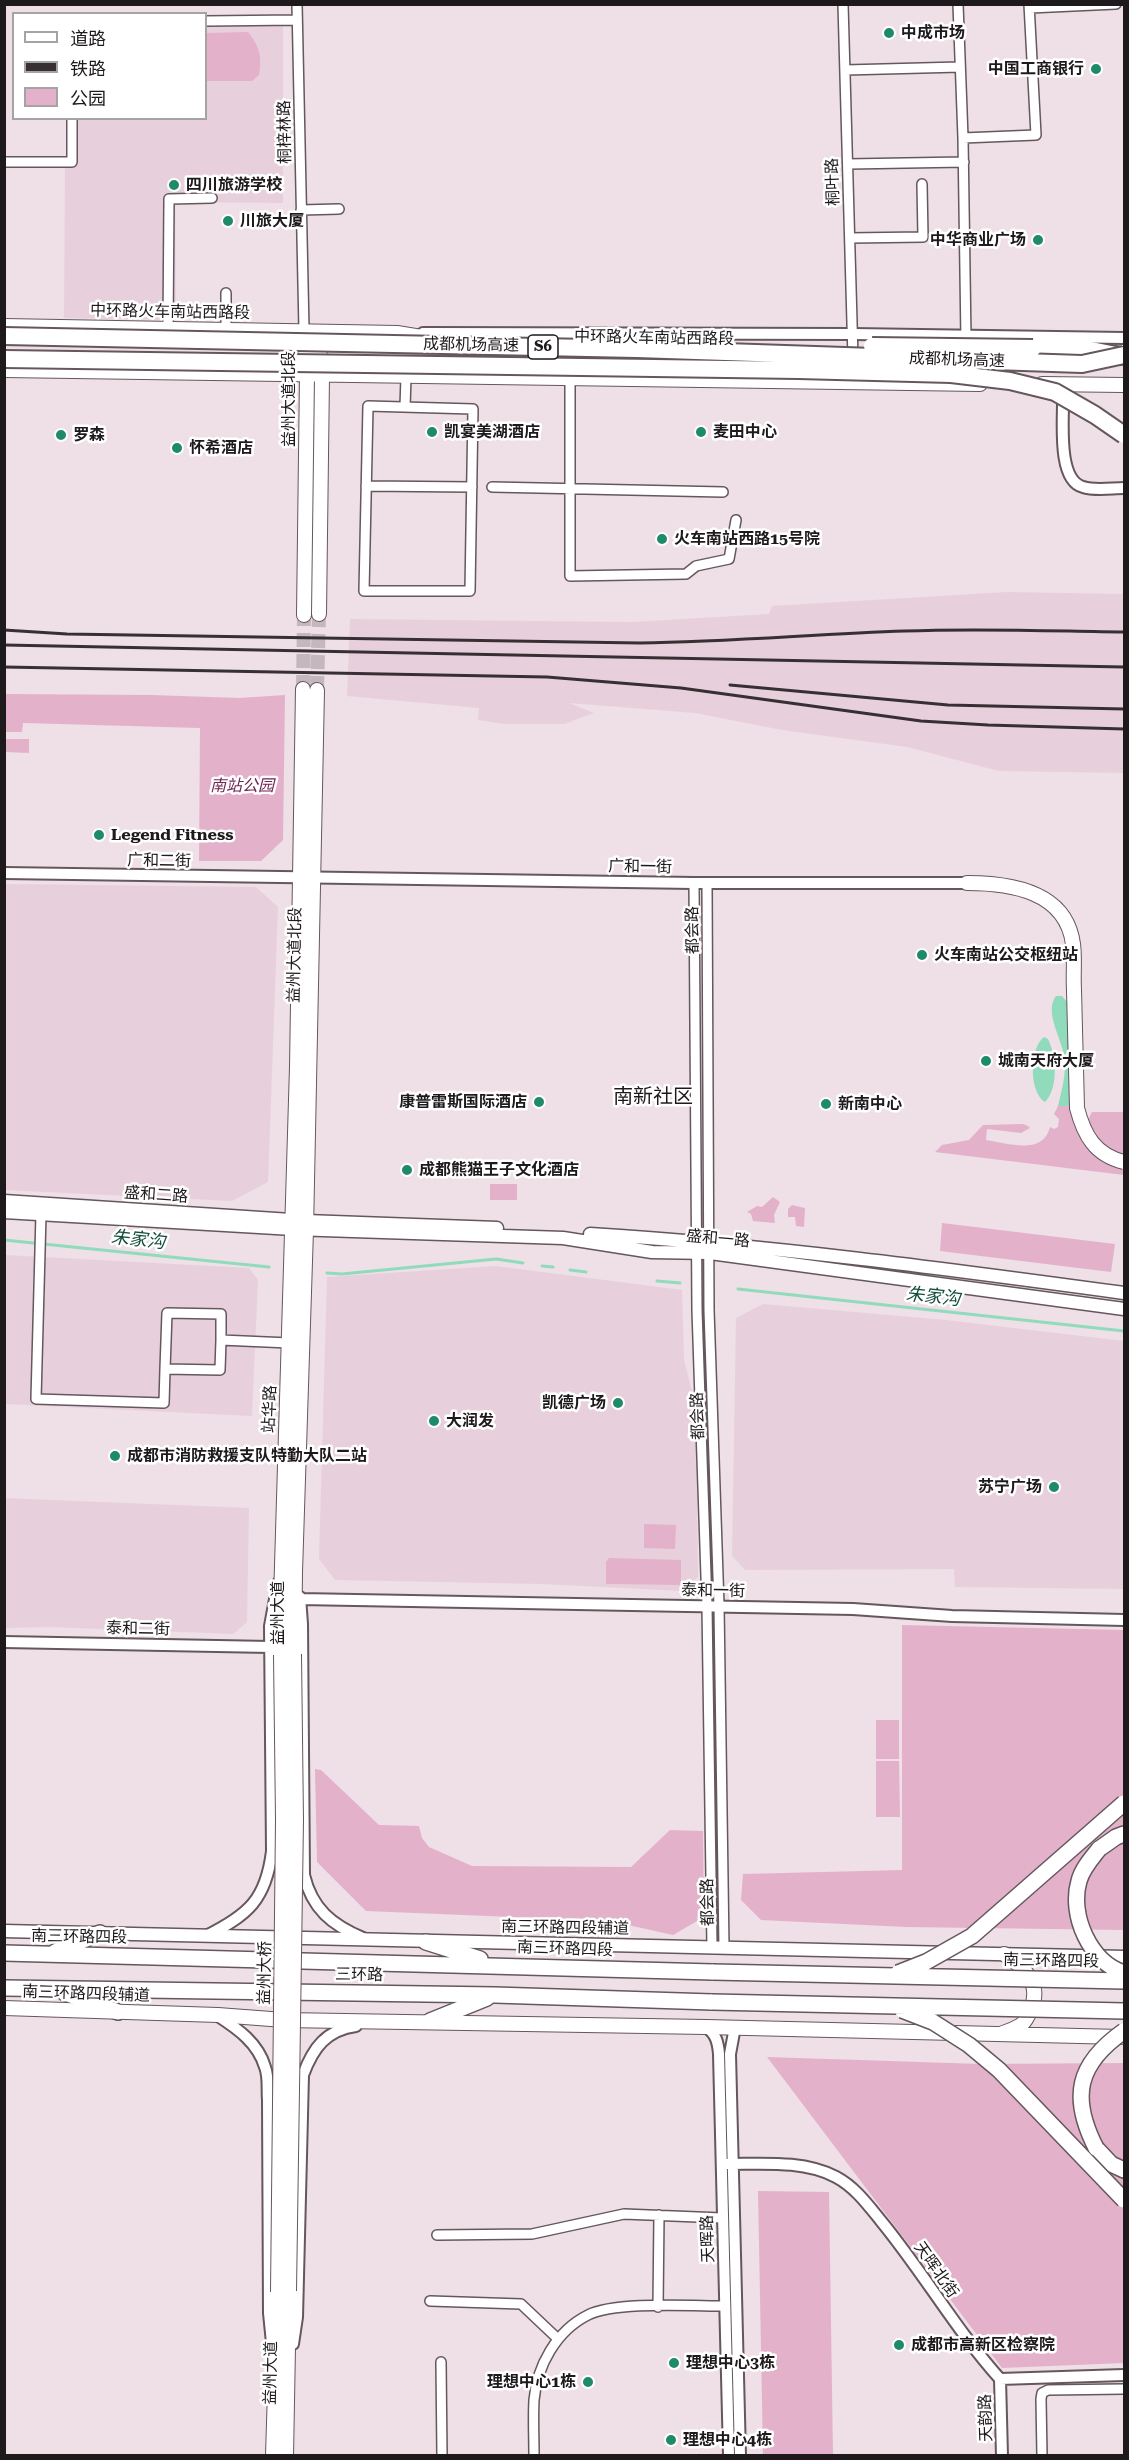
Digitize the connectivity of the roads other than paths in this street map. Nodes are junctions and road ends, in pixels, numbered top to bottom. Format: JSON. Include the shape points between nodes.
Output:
{"nodes":[{"id":1,"x":297,"y":4,"type":"edge"},
{"id":2,"x":843,"y":4,"type":"edge"},
{"id":3,"x":958,"y":4,"type":"edge"},
{"id":4,"x":1116,"y":4,"type":"edge"},
{"id":5,"x":1030,"y":6,"type":"edge"},
{"id":6,"x":297,"y":20,"type":"junction"},
{"id":7,"x":207,"y":21,"type":"edge"},
{"id":8,"x":960,"y":67,"type":"junction"},
{"id":9,"x":845,"y":70,"type":"junction"},
{"id":10,"x":72,"y":120,"type":"edge"},
{"id":11,"x":963,"y":138,"type":"junction"},
{"id":12,"x":4,"y":162,"type":"edge"},
{"id":13,"x":964,"y":162,"type":"junction"},
{"id":14,"x":848,"y":164,"type":"junction"},
{"id":15,"x":922,"y":184,"type":"dead end"},
{"id":16,"x":212,"y":198,"type":"dead end"},
{"id":17,"x":301,"y":210,"type":"junction"},
{"id":18,"x":339,"y":210,"type":"dead end"},
{"id":19,"x":850,"y":238,"type":"junction"},
{"id":20,"x":226,"y":293,"type":"dead end"},
{"id":21,"x":4,"y":326,"type":"edge"},
{"id":22,"x":168,"y":329,"type":"junction"},
{"id":23,"x":226,"y":329,"type":"junction"},
{"id":24,"x":304,"y":330,"type":"junction"},
{"id":25,"x":396,"y":333,"type":"junction"},
{"id":26,"x":853,"y":334,"type":"junction"},
{"id":27,"x":966,"y":335,"type":"junction"},
{"id":28,"x":4,"y":336,"type":"edge"},
{"id":29,"x":1125,"y":338,"type":"edge"},
{"id":30,"x":637,"y":349,"type":"junction"},
{"id":31,"x":1125,"y":355,"type":"edge"},
{"id":32,"x":854,"y":358,"type":"junction"},
{"id":33,"x":4,"y":360,"type":"edge"},
{"id":34,"x":966,"y":361,"type":"junction"},
{"id":35,"x":1125,"y":362,"type":"edge"},
{"id":36,"x":4,"y":370,"type":"edge"},
{"id":37,"x":307,"y":375,"type":"junction"},
{"id":38,"x":322,"y":376,"type":"junction"},
{"id":39,"x":406,"y":376,"type":"junction"},
{"id":40,"x":570,"y":378,"type":"junction"},
{"id":41,"x":1063,"y":384,"type":"junction"},
{"id":42,"x":1125,"y":385,"type":"edge"},
{"id":43,"x":405,"y":407,"type":"junction"},
{"id":44,"x":1125,"y":435,"type":"edge"},
{"id":45,"x":366,"y":486,"type":"junction"},
{"id":46,"x":472,"y":487,"type":"junction"},
{"id":47,"x":492,"y":487,"type":"dead end"},
{"id":48,"x":570,"y":488,"type":"junction"},
{"id":49,"x":1125,"y":488,"type":"edge"},
{"id":50,"x":723,"y":492,"type":"dead end"},
{"id":51,"x":736,"y":520,"type":"dead end"},
{"id":52,"x":319,"y":614,"type":"tunnel mouth"},
{"id":53,"x":304,"y":615,"type":"tunnel mouth"},
{"id":54,"x":310,"y":689,"type":"tunnel mouth"},
{"id":55,"x":4,"y":873,"type":"edge"},
{"id":56,"x":307,"y":878,"type":"junction"},
{"id":57,"x":694,"y":883,"type":"junction"},
{"id":58,"x":707,"y":883,"type":"junction"},
{"id":59,"x":967,"y":883,"type":"joint"},
{"id":60,"x":1125,"y":1161,"type":"edge"},
{"id":61,"x":4,"y":1201,"type":"edge"},
{"id":62,"x":4,"y":1212,"type":"edge"},
{"id":63,"x":41,"y":1214,"type":"junction"},
{"id":64,"x":300,"y":1225,"type":"junction"},
{"id":65,"x":697,"y":1246,"type":"junction"},
{"id":66,"x":710,"y":1247,"type":"junction"},
{"id":67,"x":1125,"y":1293,"type":"edge"},
{"id":68,"x":1125,"y":1309,"type":"edge"},
{"id":69,"x":221,"y":1340,"type":"junction"},
{"id":70,"x":289,"y":1343,"type":"junction"},
{"id":71,"x":165,"y":1369,"type":"junction"},
{"id":72,"x":288,"y":1572,"type":"junction"},
{"id":73,"x":281,"y":1599,"type":"joint"},
{"id":74,"x":300,"y":1599,"type":"junction"},
{"id":75,"x":707,"y":1606,"type":"junction"},
{"id":76,"x":719,"y":1606,"type":"junction"},
{"id":77,"x":1125,"y":1620,"type":"edge"},
{"id":78,"x":4,"y":1642,"type":"edge"},
{"id":79,"x":282,"y":1652,"type":"junction"},
{"id":80,"x":1125,"y":1803,"type":"edge"},
{"id":81,"x":1125,"y":1834,"type":"edge"},
{"id":82,"x":270,"y":1868,"type":"junction"},
{"id":83,"x":304,"y":1875,"type":"junction"},
{"id":84,"x":4,"y":1931,"type":"edge"},
{"id":85,"x":100,"y":1934,"type":"junction"},
{"id":86,"x":204,"y":1937,"type":"junction"},
{"id":87,"x":369,"y":1940,"type":"junction"},
{"id":88,"x":426,"y":1942,"type":"junction"},
{"id":89,"x":718,"y":1947,"type":"junction"},
{"id":90,"x":4,"y":1953,"type":"edge"},
{"id":91,"x":50,"y":1954,"type":"junction"},
{"id":92,"x":1004,"y":1954,"type":"junction"},
{"id":93,"x":1125,"y":1957,"type":"edge"},
{"id":94,"x":497,"y":1965,"type":"junction"},
{"id":95,"x":1125,"y":1973,"type":"edge"},
{"id":96,"x":890,"y":1976,"type":"junction"},
{"id":97,"x":1125,"y":1981,"type":"edge"},
{"id":98,"x":4,"y":1988,"type":"edge"},
{"id":99,"x":50,"y":1989,"type":"junction"},
{"id":100,"x":495,"y":1995,"type":"junction"},
{"id":101,"x":891,"y":2006,"type":"junction"},
{"id":102,"x":4,"y":2008,"type":"edge"},
{"id":103,"x":1125,"y":2011,"type":"edge"},
{"id":104,"x":118,"y":2012,"type":"junction"},
{"id":105,"x":218,"y":2016,"type":"junction"},
{"id":106,"x":430,"y":2021,"type":"junction"},
{"id":107,"x":706,"y":2027,"type":"junction"},
{"id":108,"x":735,"y":2027,"type":"junction"},
{"id":109,"x":1125,"y":2031,"type":"edge"},
{"id":110,"x":1002,"y":2034,"type":"junction"},
{"id":111,"x":1125,"y":2037,"type":"edge"},
{"id":112,"x":727,"y":2164,"type":"junction"},
{"id":113,"x":1125,"y":2170,"type":"edge"},
{"id":114,"x":1125,"y":2200,"type":"edge"},
{"id":115,"x":659,"y":2215,"type":"junction"},
{"id":116,"x":723,"y":2218,"type":"junction"},
{"id":117,"x":437,"y":2235,"type":"dead end"},
{"id":118,"x":284,"y":2291,"type":"joint"},
{"id":119,"x":430,"y":2301,"type":"dead end"},
{"id":120,"x":725,"y":2306,"type":"junction"},
{"id":121,"x":658,"y":2307,"type":"junction"},
{"id":122,"x":558,"y":2340,"type":"junction"},
{"id":123,"x":441,"y":2362,"type":"dead end"},
{"id":124,"x":281,"y":2373,"type":"junction"},
{"id":125,"x":1125,"y":2375,"type":"edge"},
{"id":126,"x":1000,"y":2379,"type":"junction"},
{"id":127,"x":1125,"y":2389,"type":"edge"},
{"id":128,"x":273,"y":2456,"type":"edge"},
{"id":129,"x":286,"y":2456,"type":"edge"},
{"id":130,"x":442,"y":2456,"type":"edge"},
{"id":131,"x":534,"y":2456,"type":"edge"},
{"id":132,"x":729,"y":2456,"type":"edge"},
{"id":133,"x":740,"y":2456,"type":"edge"},
{"id":134,"x":1002,"y":2456,"type":"edge"},
{"id":135,"x":1042,"y":2456,"type":"edge"}],
"edges":[{"from":1,"to":6,"type":"street","name":"桐梓林路"},
{"from":2,"to":9,"type":"street","name":"桐叶路"},
{"from":3,"to":8,"type":"street"},
{"from":4,"to":5,"type":"street"},
{"from":5,"to":11,"type":"street","via":[[1036,135]]},
{"from":6,"to":7,"type":"street"},
{"from":6,"to":17,"type":"street","name":"桐梓林路"},
{"from":8,"to":9,"type":"street"},
{"from":8,"to":11,"type":"street"},
{"from":9,"to":14,"type":"street","name":"桐叶路"},
{"from":10,"to":12,"type":"street","via":[[72,162]]},
{"from":11,"to":13,"type":"street"},
{"from":13,"to":14,"type":"street"},
{"from":13,"to":27,"type":"street"},
{"from":14,"to":19,"type":"street","name":"桐叶路"},
{"from":15,"to":19,"type":"street","via":[[924,237]]},
{"from":16,"to":22,"type":"street","via":[[169,198]]},
{"from":17,"to":18,"type":"street"},
{"from":17,"to":24,"type":"street","name":"桐梓林路"},
{"from":19,"to":26,"type":"street","name":"桐叶路"},
{"from":20,"to":23,"type":"street"},
{"from":21,"to":22,"type":"main road","name":"中环路火车南站西路段"},
{"from":22,"to":23,"type":"main road","name":"中环路火车南站西路段"},
{"from":23,"to":24,"type":"main road","name":"中环路火车南站西路段"},
{"from":24,"to":25,"type":"main road","name":"中环路火车南站西路段"},
{"from":24,"to":37,"type":"main road","name":"益州大道北段"},
{"from":24,"to":38,"type":"main road","name":"益州大道北段","via":[[318,339]]},
{"from":25,"to":26,"type":"street"},
{"from":25,"to":32,"type":"main road","name":"中环路火车南站西路段","via":[[515,352]]},
{"from":26,"to":27,"type":"street"},
{"from":26,"to":32,"type":"street","name":"桐叶路"},
{"from":27,"to":29,"type":"street"},
{"from":27,"to":34,"type":"street"},
{"from":28,"to":30,"type":"highway","name":"成都机场高速","number":"S6","bridge":true},
{"from":30,"to":31,"type":"highway","bridge":true,"via":[[1081,348]]},
{"from":30,"to":31,"type":"highway","name":"成都机场高速","number":"S6","bridge":true,"via":[[1082,364]]},
{"from":32,"to":34,"type":"main road","name":"中环路火车南站西路段"},
{"from":33,"to":44,"type":"highway","name":"成都机场高速","number":"S6","bridge":true,"via":[[951,374],[1010,381],[1055,392]]},
{"from":34,"to":35,"type":"main road","name":"中环路火车南站西路段"},
{"from":36,"to":37,"type":"main road"},
{"from":37,"to":38,"type":"main road"},
{"from":37,"to":53,"type":"main road","name":"益州大道北段"},
{"from":38,"to":39,"type":"main road"},
{"from":38,"to":52,"type":"main road","name":"益州大道北段"},
{"from":39,"to":40,"type":"main road"},
{"from":39,"to":43,"type":"street"},
{"from":40,"to":41,"type":"main road"},
{"from":40,"to":48,"type":"street"},
{"from":41,"to":42,"type":"main road"},
{"from":41,"to":49,"type":"street","via":[[1065,466],[1070,480],[1082,488]]},
{"from":43,"to":45,"type":"street","via":[[368,406]]},
{"from":43,"to":46,"type":"street","via":[[473,409]]},
{"from":45,"to":46,"type":"street"},
{"from":45,"to":46,"type":"street","via":[[364,591],[470,591]]},
{"from":47,"to":48,"type":"street"},
{"from":48,"to":50,"type":"street"},
{"from":48,"to":51,"type":"street","via":[[570,576],[686,574],[696,566],[729,559]]},
{"from":54,"to":56,"type":"main road","name":"益州大道北段"},
{"from":55,"to":56,"type":"street","name":"广和二街"},
{"from":56,"to":57,"type":"street","name":"广和一街"},
{"from":56,"to":64,"type":"main road","name":"益州大道北段"},
{"from":57,"to":58,"type":"street","name":"广和一街"},
{"from":57,"to":65,"type":"street","name":"都会路"},
{"from":58,"to":59,"type":"street","name":"广和一街"},
{"from":58,"to":66,"type":"street","name":"都会路"},
{"from":59,"to":60,"type":"main road","bridge":true,"via":[[1025,889],[1050,903],[1068,926],[1073,943],[1077,1108],[1097,1149]]},
{"from":61,"to":64,"type":"main road","name":"盛和二路"},
{"from":62,"to":63,"type":"main road"},
{"from":63,"to":64,"type":"main road"},
{"from":63,"to":71,"type":"street","via":[[36,1399],[164,1403]]},
{"from":64,"to":65,"type":"main road","name":"盛和一路","via":[[563,1238],[652,1252]]},
{"from":64,"to":70,"type":"main road","name":"站华路"},
{"from":64,"to":72,"type":"main road","name":"站华路"},
{"from":65,"to":66,"type":"main road","name":"盛和一路"},
{"from":65,"to":75,"type":"street","name":"都会路"},
{"from":66,"to":67,"type":"main road","name":"盛和一路","via":[[968,1271]]},
{"from":66,"to":68,"type":"main road","name":"盛和一路"},
{"from":66,"to":76,"type":"street","name":"都会路"},
{"from":69,"to":70,"type":"street"},
{"from":69,"to":71,"type":"street","via":[[220,1370]]},
{"from":69,"to":71,"type":"street","via":[[220,1314],[167,1313]]},
{"from":70,"to":72,"type":"main road","name":"站华路"},
{"from":72,"to":73,"type":"main road","name":"站华路"},
{"from":72,"to":74,"type":"street"},
{"from":72,"to":79,"type":"main road","name":"益州大道"},
{"from":72,"to":79,"type":"street","via":[[272,1610]]},
{"from":73,"to":79,"type":"main road","name":"益州大道"},
{"from":74,"to":75,"type":"street","name":"泰和一街"},
{"from":74,"to":83,"type":"street"},
{"from":75,"to":76,"type":"street","name":"泰和一街"},
{"from":75,"to":89,"type":"street","name":"都会路"},
{"from":76,"to":77,"type":"street","name":"泰和一街"},
{"from":76,"to":89,"type":"street","name":"都会路"},
{"from":78,"to":79,"type":"street","name":"泰和二街"},
{"from":79,"to":82,"type":"street"},
{"from":79,"to":118,"type":"main road","name":"益州大桥","bridge":true,"via":[[296,1820]]},
{"from":80,"to":96,"type":"highway","bridge":true,"via":[[972,1936],[926,1962]]},
{"from":81,"to":95,"type":"highway","bridge":true,"via":[[1099,1849],[1088,1863],[1079,1880],[1076,1901],[1078,1919],[1093,1948],[1104,1962]]},
{"from":82,"to":83,"type":"street","via":[[279,1886],[287,1888],[300,1884]]},
{"from":82,"to":86,"type":"street","via":[[263,1890],[251,1907]]},
{"from":83,"to":87,"type":"street","via":[[311,1896],[332,1921]]},
{"from":84,"to":85,"type":"main road","name":"南三环路四段辅道"},
{"from":85,"to":86,"type":"main road","name":"南三环路四段辅道"},
{"from":85,"to":91,"type":"highway"},
{"from":86,"to":87,"type":"main road","name":"南三环路四段辅道"},
{"from":87,"to":88,"type":"main road","name":"南三环路四段辅道"},
{"from":88,"to":89,"type":"main road","name":"南三环路四段辅道"},
{"from":88,"to":94,"type":"highway"},
{"from":89,"to":92,"type":"main road","name":"南三环路四段辅道"},
{"from":90,"to":91,"type":"highway","name":"南三环路四段"},
{"from":91,"to":94,"type":"highway","name":"南三环路四段"},
{"from":92,"to":93,"type":"main road","name":"南三环路四段辅道"},
{"from":92,"to":110,"type":"main road","via":[[1029,1974],[1035,1989],[1028,2016],[1021,2025]]},
{"from":94,"to":96,"type":"highway","name":"南三环路四段","bridge":true},
{"from":96,"to":97,"type":"highway","name":"南三环路四段","bridge":true},
{"from":98,"to":99,"type":"highway","name":"三环路"},
{"from":99,"to":100,"type":"highway","name":"三环路"},
{"from":99,"to":104,"type":"highway"},
{"from":100,"to":101,"type":"highway","name":"三环路","bridge":true},
{"from":100,"to":106,"type":"highway"},
{"from":101,"to":103,"type":"highway","bridge":true},
{"from":101,"to":114,"type":"highway","bridge":true,"via":[[933,2022],[969,2044]]},
{"from":102,"to":104,"type":"main road","name":"南三环路四段辅道"},
{"from":104,"to":105,"type":"main road","name":"南三环路四段辅道"},
{"from":105,"to":106,"type":"main road","name":"南三环路四段辅道"},
{"from":105,"to":124,"type":"street","via":[[245,2034],[266,2068],[269,2313]]},
{"from":106,"to":107,"type":"main road","name":"南三环路四段辅道"},
{"from":106,"to":124,"type":"street","via":[[343,2028],[327,2035],[308,2061],[303,2075],[297,2317]]},
{"from":107,"to":108,"type":"main road","name":"南三环路四段辅道"},
{"from":107,"to":112,"type":"street","name":"天晖路","via":[[713,2032],[719,2048]]},
{"from":108,"to":110,"type":"main road","name":"南三环路四段辅道"},
{"from":108,"to":112,"type":"street","name":"天晖路","via":[[730,2054]]},
{"from":109,"to":113,"type":"highway","bridge":true,"via":[[1095,2055],[1085,2073],[1080,2107],[1096,2148],[1111,2164]]},
{"from":110,"to":111,"type":"main road","name":"南三环路四段辅道"},
{"from":112,"to":116,"type":"street","name":"天晖路"},
{"from":112,"to":126,"type":"street","name":"天晖北街","via":[[799,2166],[836,2177],[851,2187],[903,2247],[959,2329]]},
{"from":112,"to":133,"type":"street","name":"天晖路"},
{"from":115,"to":116,"type":"street"},
{"from":115,"to":117,"type":"street","via":[[624,2214],[532,2234]]},
{"from":115,"to":121,"type":"street"},
{"from":116,"to":120,"type":"street","name":"天晖路"},
{"from":118,"to":124,"type":"main road","name":"益州大道"},
{"from":119,"to":122,"type":"street","via":[[521,2304]]},
{"from":120,"to":121,"type":"street"},
{"from":120,"to":132,"type":"street","name":"天晖路"},
{"from":121,"to":122,"type":"street","via":[[620,2307],[589,2314]]},
{"from":122,"to":131,"type":"street","via":[[545,2359],[537,2384]]},
{"from":123,"to":130,"type":"street"},
{"from":124,"to":128,"type":"main road","name":"益州大道"},
{"from":124,"to":129,"type":"main road","name":"益州大道"},
{"from":125,"to":126,"type":"street"},
{"from":126,"to":134,"type":"street","name":"天韵路"},
{"from":127,"to":135,"type":"street","via":[[1042,2393]]}]}
